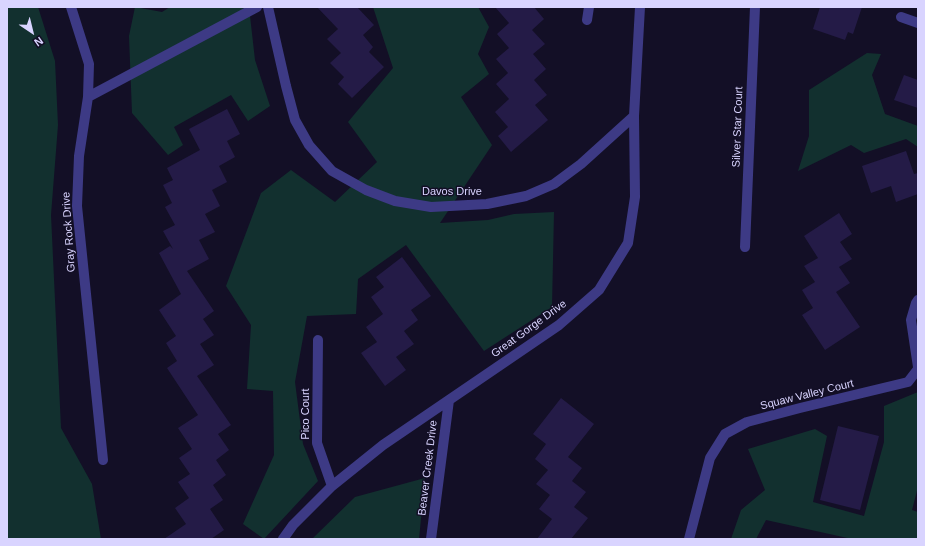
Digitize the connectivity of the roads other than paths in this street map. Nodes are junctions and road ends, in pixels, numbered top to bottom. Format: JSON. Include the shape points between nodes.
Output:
{"nodes":[{"id":1,"x":71,"y":7,"type":"edge"},
{"id":2,"x":257,"y":7,"type":"edge"},
{"id":3,"x":268,"y":7,"type":"edge"},
{"id":4,"x":589,"y":7,"type":"edge"},
{"id":5,"x":640,"y":7,"type":"edge"},
{"id":6,"x":755,"y":7,"type":"edge"},
{"id":7,"x":901,"y":17,"type":"dead end"},
{"id":8,"x":587,"y":20,"type":"dead end"},
{"id":9,"x":918,"y":23,"type":"edge"},
{"id":10,"x":88,"y":97,"type":"junction"},
{"id":11,"x":634,"y":116,"type":"junction"},
{"id":12,"x":745,"y":247,"type":"dead end"},
{"id":13,"x":918,"y":300,"type":"edge"},
{"id":14,"x":318,"y":340,"type":"dead end"},
{"id":15,"x":918,"y":368,"type":"edge"},
{"id":16,"x":449,"y":400,"type":"junction"},
{"id":17,"x":103,"y":460,"type":"dead end"},
{"id":18,"x":332,"y":486,"type":"junction"},
{"id":19,"x":283,"y":539,"type":"edge"},
{"id":20,"x":432,"y":539,"type":"edge"},
{"id":21,"x":689,"y":539,"type":"edge"}],
"edges":[{"from":1,"to":10,"type":"street","name":"Gray Rock Drive","via":[[89,64]]},
{"from":2,"to":10,"type":"street"},
{"from":3,"to":11,"type":"street","name":"Davos Drive","via":[[295,120],[309,145],[332,171],[366,190],[395,201],[431,207],[487,204],[526,196],[554,184],[565,176]]},
{"from":4,"to":8,"type":"street"},
{"from":5,"to":11,"type":"street","name":"Great Gorge Drive"},
{"from":6,"to":12,"type":"street","name":"Silver Star Court"},
{"from":7,"to":9,"type":"street"},
{"from":10,"to":17,"type":"street","name":"Gray Rock Drive","via":[[78,156],[77,206]]},
{"from":11,"to":16,"type":"street","name":"Great Gorge Drive","via":[[635,197],[628,244],[599,290],[559,325]]},
{"from":13,"to":15,"type":"street","name":"Squaw Valley Court","via":[[911,320]]},
{"from":14,"to":18,"type":"street","name":"Pico Court","via":[[317,443]]},
{"from":15,"to":21,"type":"street","name":"Squaw Valley Court","via":[[908,382],[746,422],[725,434],[710,458]]},
{"from":16,"to":18,"type":"street","name":"Great Gorge Drive","via":[[384,445]]},
{"from":16,"to":20,"type":"street","name":"Beaver Creek Drive"},
{"from":18,"to":19,"type":"street","name":"Great Gorge Drive","via":[[293,525]]}]}
